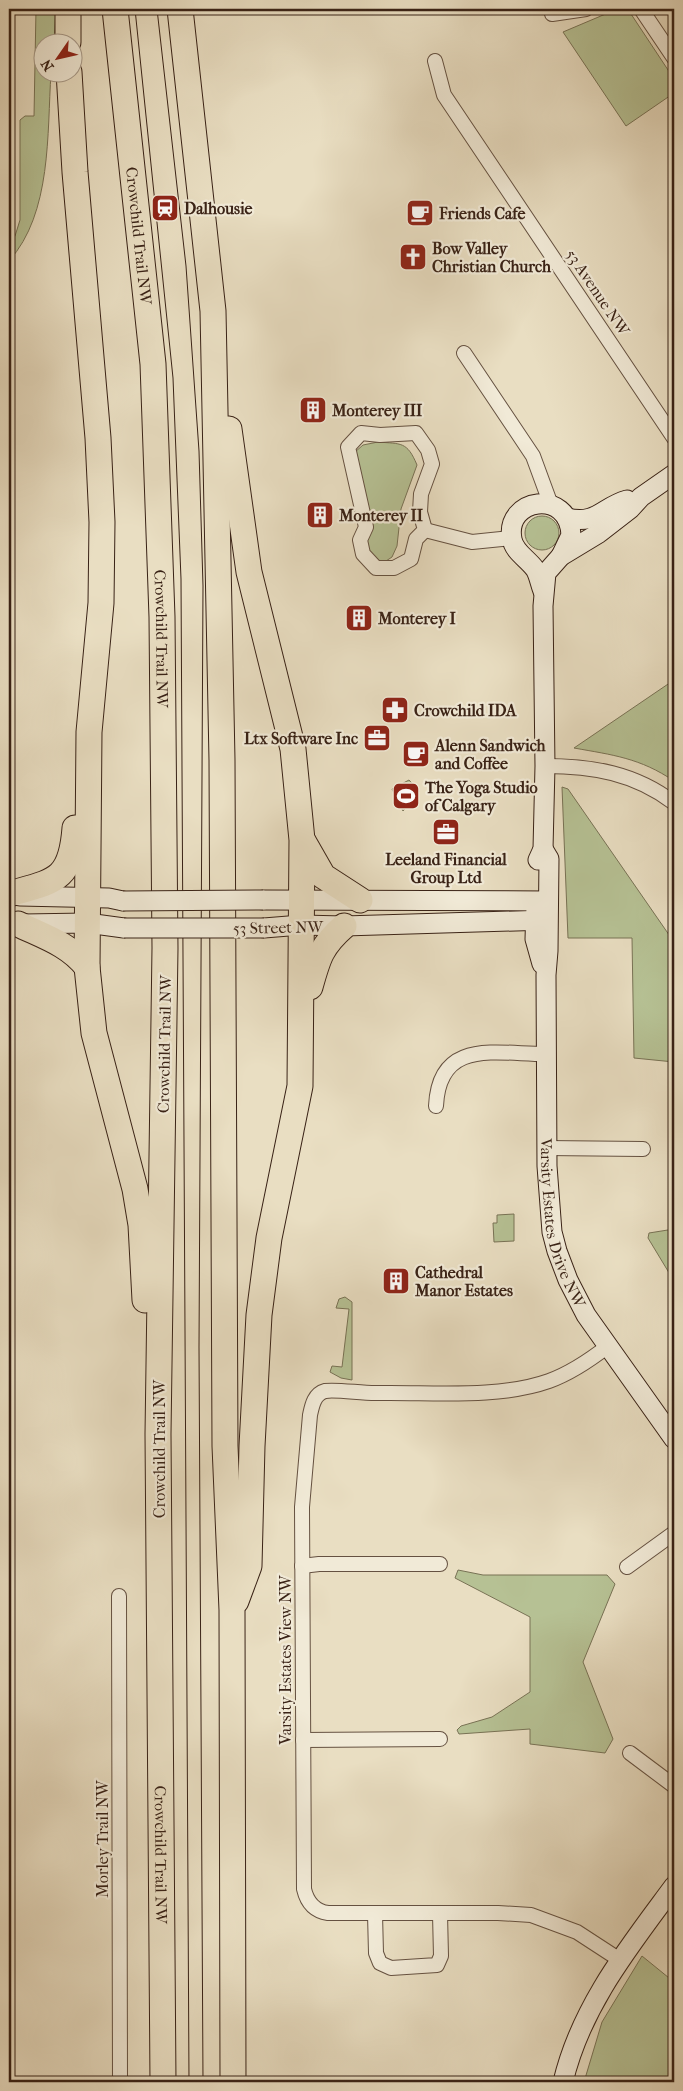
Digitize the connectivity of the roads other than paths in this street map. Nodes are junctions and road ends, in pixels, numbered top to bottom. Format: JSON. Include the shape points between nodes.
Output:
{"nodes":[{"id":1,"x":68,"y":9,"type":"edge"},
{"id":2,"x":115,"y":9,"type":"edge"},
{"id":3,"x":180,"y":9,"type":"edge"},
{"id":4,"x":586,"y":9,"type":"edge"},
{"id":5,"x":641,"y":9,"type":"edge"},
{"id":6,"x":552,"y":14,"type":"dead end"},
{"id":7,"x":68,"y":32,"type":"edge"},
{"id":8,"x":674,"y":58,"type":"edge"},
{"id":9,"x":435,"y":61,"type":"dead end"},
{"id":10,"x":70,"y":82,"type":"edge"},
{"id":11,"x":212,"y":311,"type":"junction"},
{"id":12,"x":464,"y":354,"type":"dead end"},
{"id":13,"x":674,"y":438,"type":"edge"},
{"id":14,"x":674,"y":474,"type":"edge"},
{"id":15,"x":543,"y":483,"type":"junction"},
{"id":16,"x":641,"y":497,"type":"junction"},
{"id":17,"x":530,"y":505,"type":"junction"},
{"id":18,"x":551,"y":505,"type":"junction"},
{"id":19,"x":567,"y":518,"type":"junction"},
{"id":20,"x":425,"y":530,"type":"junction"},
{"id":21,"x":512,"y":538,"type":"junction"},
{"id":22,"x":561,"y":556,"type":"junction"},
{"id":23,"x":543,"y":592,"type":"junction"},
{"id":24,"x":89,"y":732,"type":"junction"},
{"id":25,"x":544,"y":766,"type":"junction"},
{"id":26,"x":674,"y":803,"type":"edge"},
{"id":27,"x":302,"y":840,"type":"junction"},
{"id":28,"x":9,"y":895,"type":"edge"},
{"id":29,"x":86,"y":898,"type":"junction"},
{"id":30,"x":301,"y":900,"type":"junction"},
{"id":31,"x":360,"y":900,"type":"junction"},
{"id":32,"x":542,"y":901,"type":"junction"},
{"id":33,"x":541,"y":920,"type":"junction"},
{"id":34,"x":87,"y":923,"type":"junction"},
{"id":35,"x":13,"y":924,"type":"edge"},
{"id":36,"x":301,"y":925,"type":"junction"},
{"id":37,"x":344,"y":926,"type":"junction"},
{"id":38,"x":86,"y":967,"type":"junction"},
{"id":39,"x":302,"y":1005,"type":"junction"},
{"id":40,"x":545,"y":1054,"type":"junction"},
{"id":41,"x":436,"y":1106,"type":"dead end"},
{"id":42,"x":546,"y":1148,"type":"junction"},
{"id":43,"x":643,"y":1149,"type":"dead end"},
{"id":44,"x":608,"y":1346,"type":"junction"},
{"id":45,"x":158,"y":1434,"type":"junction"},
{"id":46,"x":674,"y":1439,"type":"edge"},
{"id":47,"x":674,"y":1532,"type":"edge"},
{"id":48,"x":440,"y":1564,"type":"dead end"},
{"id":49,"x":302,"y":1566,"type":"junction"},
{"id":50,"x":627,"y":1567,"type":"dead end"},
{"id":51,"x":119,"y":1596,"type":"dead end"},
{"id":52,"x":232,"y":1610,"type":"junction"},
{"id":53,"x":440,"y":1739,"type":"dead end"},
{"id":54,"x":303,"y":1740,"type":"junction"},
{"id":55,"x":630,"y":1753,"type":"dead end"},
{"id":56,"x":674,"y":1786,"type":"edge"},
{"id":57,"x":674,"y":1886,"type":"edge"},
{"id":58,"x":375,"y":1914,"type":"junction"},
{"id":59,"x":440,"y":1914,"type":"junction"},
{"id":60,"x":620,"y":1960,"type":"junction"},
{"id":61,"x":120,"y":2082,"type":"edge"},
{"id":62,"x":163,"y":2082,"type":"edge"},
{"id":63,"x":233,"y":2082,"type":"edge"},
{"id":64,"x":563,"y":2082,"type":"edge"}],
"edges":[{"from":1,"to":7,"type":"highway"},
{"from":2,"to":45,"type":"highway","name":"Crowchild Trail NW","via":[[153,364],[160,528],[165,948]]},
{"from":3,"to":11,"type":"highway"},
{"from":4,"to":6,"type":"street"},
{"from":5,"to":8,"type":"street"},
{"from":9,"to":13,"type":"street","name":"53 Avenue NW","via":[[444,94]]},
{"from":10,"to":24,"type":"highway","via":[[102,522],[101,603]]},
{"from":11,"to":27,"type":"highway","via":[[249,572],[293,749]]},
{"from":11,"to":52,"type":"highway","via":[[222,770],[226,1446]]},
{"from":12,"to":15,"type":"street","via":[[533,456]]},
{"from":14,"to":16,"type":"street"},
{"from":15,"to":17,"type":"street"},
{"from":15,"to":18,"type":"street"},
{"from":16,"to":19,"type":"street","via":[[624,500],[592,519]]},
{"from":16,"to":22,"type":"street","via":[[607,527]]},
{"from":17,"to":18,"type":"street"},
{"from":17,"to":21,"type":"street","via":[[516,518]]},
{"from":18,"to":19,"type":"street"},
{"from":19,"to":22,"type":"street","via":[[572,535]]},
{"from":20,"to":20,"type":"street","via":[[416,540],[411,559],[394,568],[376,568],[363,554],[360,540],[366,528],[348,447],[361,433],[416,433],[428,450],[432,464],[421,494],[420,512]]},
{"from":20,"to":21,"type":"street","via":[[472,542]]},
{"from":21,"to":23,"type":"street","name":"Varsity Estates Drive NW","via":[[518,552],[536,570]]},
{"from":22,"to":23,"type":"street","name":"Varsity Estates Drive NW","via":[[546,573]]},
{"from":23,"to":25,"type":"street","name":"Varsity Estates Drive NW"},
{"from":24,"to":28,"type":"highway","via":[[80,752],[71,856],[61,875],[48,883]]},
{"from":24,"to":29,"type":"highway"},
{"from":25,"to":26,"type":"street","via":[[604,770],[632,778]]},
{"from":25,"to":32,"type":"street","name":"Varsity Estates Drive NW","via":[[543,849],[549,859]]},
{"from":27,"to":30,"type":"highway"},
{"from":27,"to":31,"type":"highway","via":[[323,876]]},
{"from":28,"to":29,"type":"street","name":"53 Street NW"},
{"from":29,"to":30,"type":"street","name":"53 Street NW","bridge":true,"via":[[123,901]]},
{"from":29,"to":34,"type":"highway"},
{"from":30,"to":31,"type":"street","name":"53 Street NW"},
{"from":30,"to":36,"type":"highway"},
{"from":31,"to":32,"type":"street","name":"53 Street NW"},
{"from":32,"to":33,"type":"street","name":"Varsity Estates Drive NW"},
{"from":33,"to":37,"type":"street","name":"53 Street NW"},
{"from":33,"to":40,"type":"street","name":"Varsity Estates Drive NW","via":[[537,952],[546,975]]},
{"from":34,"to":35,"type":"street","name":"53 Street NW"},
{"from":34,"to":36,"type":"street","name":"53 Street NW","bridge":true,"via":[[124,928]]},
{"from":34,"to":38,"type":"highway"},
{"from":35,"to":38,"type":"highway","via":[[67,947]]},
{"from":36,"to":37,"type":"street","name":"53 Street NW"},
{"from":36,"to":39,"type":"highway"},
{"from":37,"to":39,"type":"highway","via":[[319,954]]},
{"from":38,"to":45,"type":"highway","via":[[94,1033],[127,1155],[141,1224],[151,1401]]},
{"from":39,"to":52,"type":"highway","via":[[300,1086],[269,1238],[259,1315],[249,1566]]},
{"from":40,"to":41,"type":"street","via":[[462,1056],[443,1073]]},
{"from":40,"to":42,"type":"street","name":"Varsity Estates Drive NW"},
{"from":42,"to":43,"type":"street"},
{"from":42,"to":44,"type":"street","name":"Varsity Estates Drive NW","via":[[552,1232],[557,1251],[576,1297]]},
{"from":44,"to":46,"type":"street","name":"Varsity Estates Drive NW"},
{"from":44,"to":49,"type":"street","name":"Varsity Estates View NW","via":[[558,1378],[533,1386],[508,1390],[323,1392],[314,1401],[310,1415],[302,1507]]},
{"from":45,"to":62,"type":"highway","name":"Crowchild Trail NW"},
{"from":47,"to":50,"type":"street"},
{"from":48,"to":49,"type":"street"},
{"from":49,"to":54,"type":"street","name":"Varsity Estates View NW"},
{"from":51,"to":61,"type":"street","name":"Morley Trail NW"},
{"from":52,"to":63,"type":"highway"},
{"from":53,"to":54,"type":"street"},
{"from":54,"to":58,"type":"street","name":"Varsity Estates View NW","via":[[305,1895],[310,1904],[322,1912]]},
{"from":55,"to":56,"type":"street"},
{"from":57,"to":60,"type":"street"},
{"from":58,"to":59,"type":"street","name":"Varsity Estates View NW"},
{"from":58,"to":59,"type":"street","via":[[376,1953],[380,1963],[391,1968],[437,1965],[441,1956]]},
{"from":59,"to":60,"type":"street","name":"Varsity Estates View NW","via":[[532,1915],[577,1932]]},
{"from":60,"to":64,"type":"street","via":[[588,2014]]}]}
